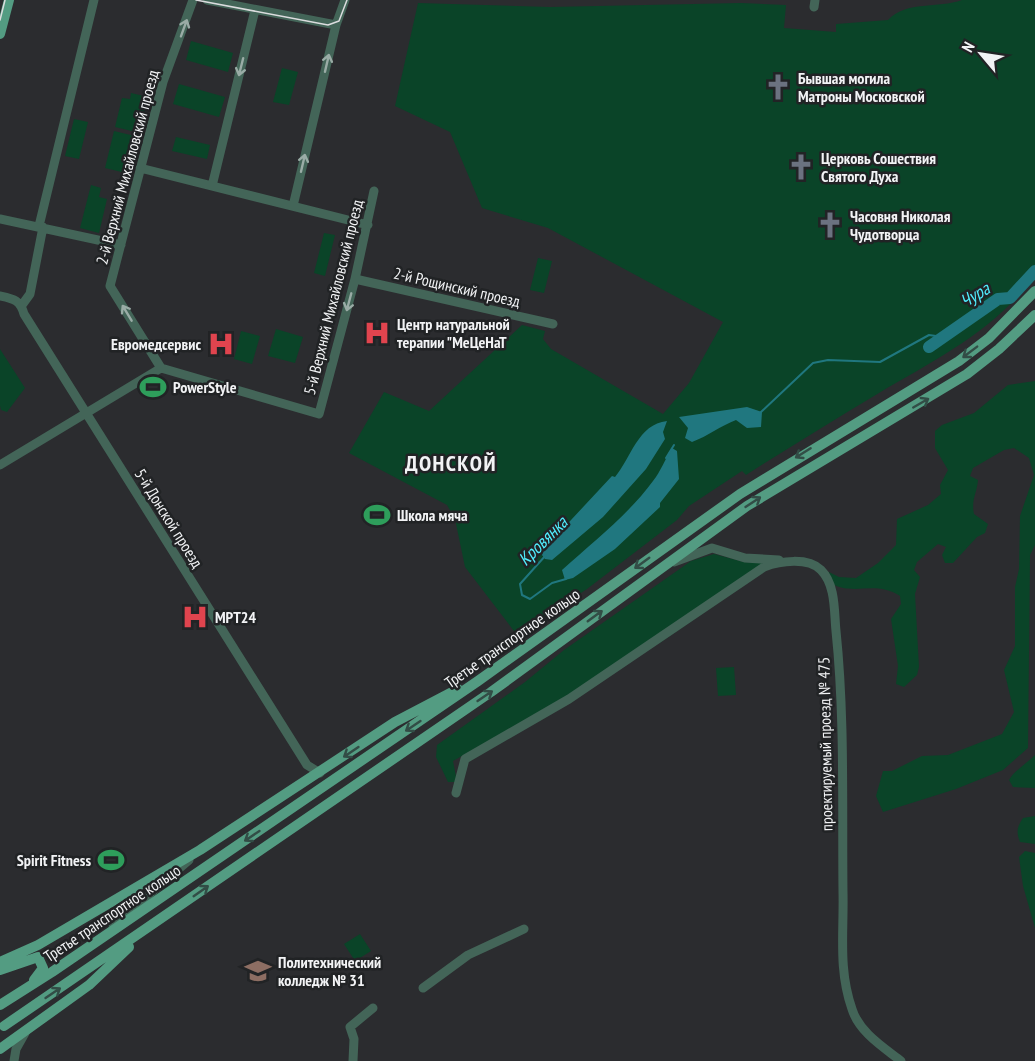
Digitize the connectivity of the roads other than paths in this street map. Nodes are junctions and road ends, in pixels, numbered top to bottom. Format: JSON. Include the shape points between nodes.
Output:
{"nodes":[{"id":1,"x":9,"y":0,"type":"edge"},
{"id":2,"x":94,"y":0,"type":"edge"},
{"id":3,"x":194,"y":0,"type":"edge"},
{"id":4,"x":207,"y":0,"type":"edge"},
{"id":5,"x":345,"y":0,"type":"edge"},
{"id":6,"x":255,"y":10,"type":"junction"},
{"id":7,"x":336,"y":25,"type":"junction"},
{"id":8,"x":0,"y":34,"type":"edge"},
{"id":9,"x":140,"y":168,"type":"junction"},
{"id":10,"x":212,"y":186,"type":"junction"},
{"id":11,"x":374,"y":191,"type":"dead end"},
{"id":12,"x":293,"y":206,"type":"junction"},
{"id":13,"x":0,"y":219,"type":"edge"},
{"id":14,"x":368,"y":225,"type":"junction"},
{"id":15,"x":41,"y":227,"type":"junction"},
{"id":16,"x":121,"y":245,"type":"junction"},
{"id":17,"x":355,"y":279,"type":"junction"},
{"id":18,"x":1035,"y":291,"type":"edge"},
{"id":19,"x":0,"y":296,"type":"edge"},
{"id":20,"x":21,"y":305,"type":"junction"},
{"id":21,"x":1035,"y":315,"type":"edge"},
{"id":22,"x":553,"y":324,"type":"dead end"},
{"id":23,"x":161,"y":368,"type":"junction"},
{"id":24,"x":86,"y":413,"type":"junction"},
{"id":25,"x":0,"y":465,"type":"edge"},
{"id":26,"x":794,"y":561,"type":"junction"},
{"id":27,"x":663,"y":566,"type":"junction"},
{"id":28,"x":478,"y":681,"type":"junction"},
{"id":29,"x":307,"y":765,"type":"junction"},
{"id":30,"x":320,"y":773,"type":"junction"},
{"id":31,"x":306,"y":781,"type":"junction"},
{"id":32,"x":456,"y":793,"type":"dead end"},
{"id":33,"x":200,"y":850,"type":"junction"},
{"id":34,"x":153,"y":924,"type":"junction"},
{"id":35,"x":524,"y":929,"type":"dead end"},
{"id":36,"x":0,"y":962,"type":"edge"},
{"id":37,"x":64,"y":964,"type":"junction"},
{"id":38,"x":0,"y":970,"type":"edge"},
{"id":39,"x":423,"y":988,"type":"dead end"},
{"id":40,"x":13,"y":997,"type":"junction"},
{"id":41,"x":0,"y":1005,"type":"edge"},
{"id":42,"x":374,"y":1008,"type":"dead end"},
{"id":43,"x":35,"y":1023,"type":"junction"},
{"id":44,"x":4,"y":1026,"type":"dead end"},
{"id":45,"x":0,"y":1049,"type":"edge"},
{"id":46,"x":14,"y":1061,"type":"edge"},
{"id":47,"x":352,"y":1061,"type":"edge"},
{"id":48,"x":902,"y":1061,"type":"edge"}],
"edges":[{"from":1,"to":8,"type":"main road"},
{"from":2,"to":15,"type":"street"},
{"from":9,"to":3,"type":"street","name":"2-й Верхний Михайловский проезд","one_way":true,"via":[[163,82]]},
{"from":4,"to":6,"type":"street"},
{"from":5,"to":7,"type":"street"},
{"from":6,"to":7,"type":"street"},
{"from":6,"to":10,"type":"street","one_way":true},
{"from":12,"to":7,"type":"street","one_way":true},
{"from":9,"to":10,"type":"street"},
{"from":9,"to":16,"type":"street","name":"2-й Верхний Михайловский проезд"},
{"from":10,"to":12,"type":"street"},
{"from":11,"to":14,"type":"street","name":"5-й Верхний Михайловский проезд"},
{"from":12,"to":14,"type":"street"},
{"from":13,"to":15,"type":"street"},
{"from":14,"to":17,"type":"street","name":"5-й Верхний Михайловский проезд"},
{"from":15,"to":16,"type":"street"},
{"from":15,"to":20,"type":"street","via":[[30,294]]},
{"from":23,"to":16,"type":"street","name":"2-й Верхний Михайловский проезд","one_way":true,"via":[[110,286]]},
{"from":17,"to":22,"type":"street","name":"2-й Рощинский проезд"},
{"from":17,"to":23,"type":"street","name":"5-й Верхний Михайловский проезд","one_way":true,"via":[[321,411],[315,414]]},
{"from":18,"to":28,"type":"main road","name":"Третье транспортное кольцо","one_way":true,"via":[[959,361],[740,494]]},
{"from":19,"to":20,"type":"street"},
{"from":20,"to":24,"type":"street","name":"5-й Донской проезд"},
{"from":27,"to":21,"type":"main road","name":"Третье транспортное кольцо","one_way":true,"via":[[756,500],[967,374]]},
{"from":23,"to":24,"type":"street"},
{"from":24,"to":25,"type":"street"},
{"from":24,"to":29,"type":"street","name":"5-й Донской проезд"},
{"from":26,"to":27,"type":"street","via":[[745,558],[712,548]]},
{"from":26,"to":32,"type":"street","via":[[764,567],[569,699],[465,759]]},
{"from":26,"to":48,"type":"street","name":"проектируемый проезд № 475","via":[[821,570],[832,593],[843,701],[840,933],[844,980],[856,1020]]},
{"from":34,"to":27,"type":"main road","name":"Третье транспортное кольцо","one_way":true,"via":[[491,692]]},
{"from":28,"to":30,"type":"main road","one_way":true,"via":[[395,722]]},
{"from":28,"to":37,"type":"main road","name":"Третье транспортное кольцо","one_way":true},
{"from":29,"to":30,"type":"street","name":"5-й Донской проезд"},
{"from":29,"to":31,"type":"street"},
{"from":30,"to":31,"type":"main road"},
{"from":31,"to":33,"type":"main road"},
{"from":33,"to":36,"type":"main road","via":[[38,945]]},
{"from":33,"to":37,"type":"street"},
{"from":34,"to":43,"type":"main road","via":[[99,976]]},
{"from":44,"to":34,"type":"main road","name":"Третье транспортное кольцо","one_way":true},
{"from":35,"to":39,"type":"street","via":[[487,944]]},
{"from":37,"to":40,"type":"main road","name":"Третье транспортное кольцо"},
{"from":38,"to":40,"type":"main road","via":[[33,957],[42,962],[39,975]]},
{"from":40,"to":41,"type":"main road","name":"Третье транспортное кольцо"},
{"from":42,"to":47,"type":"street","via":[[350,1027],[354,1039]]},
{"from":43,"to":45,"type":"main road"},
{"from":43,"to":46,"type":"street","via":[[20,1039]]}]}
